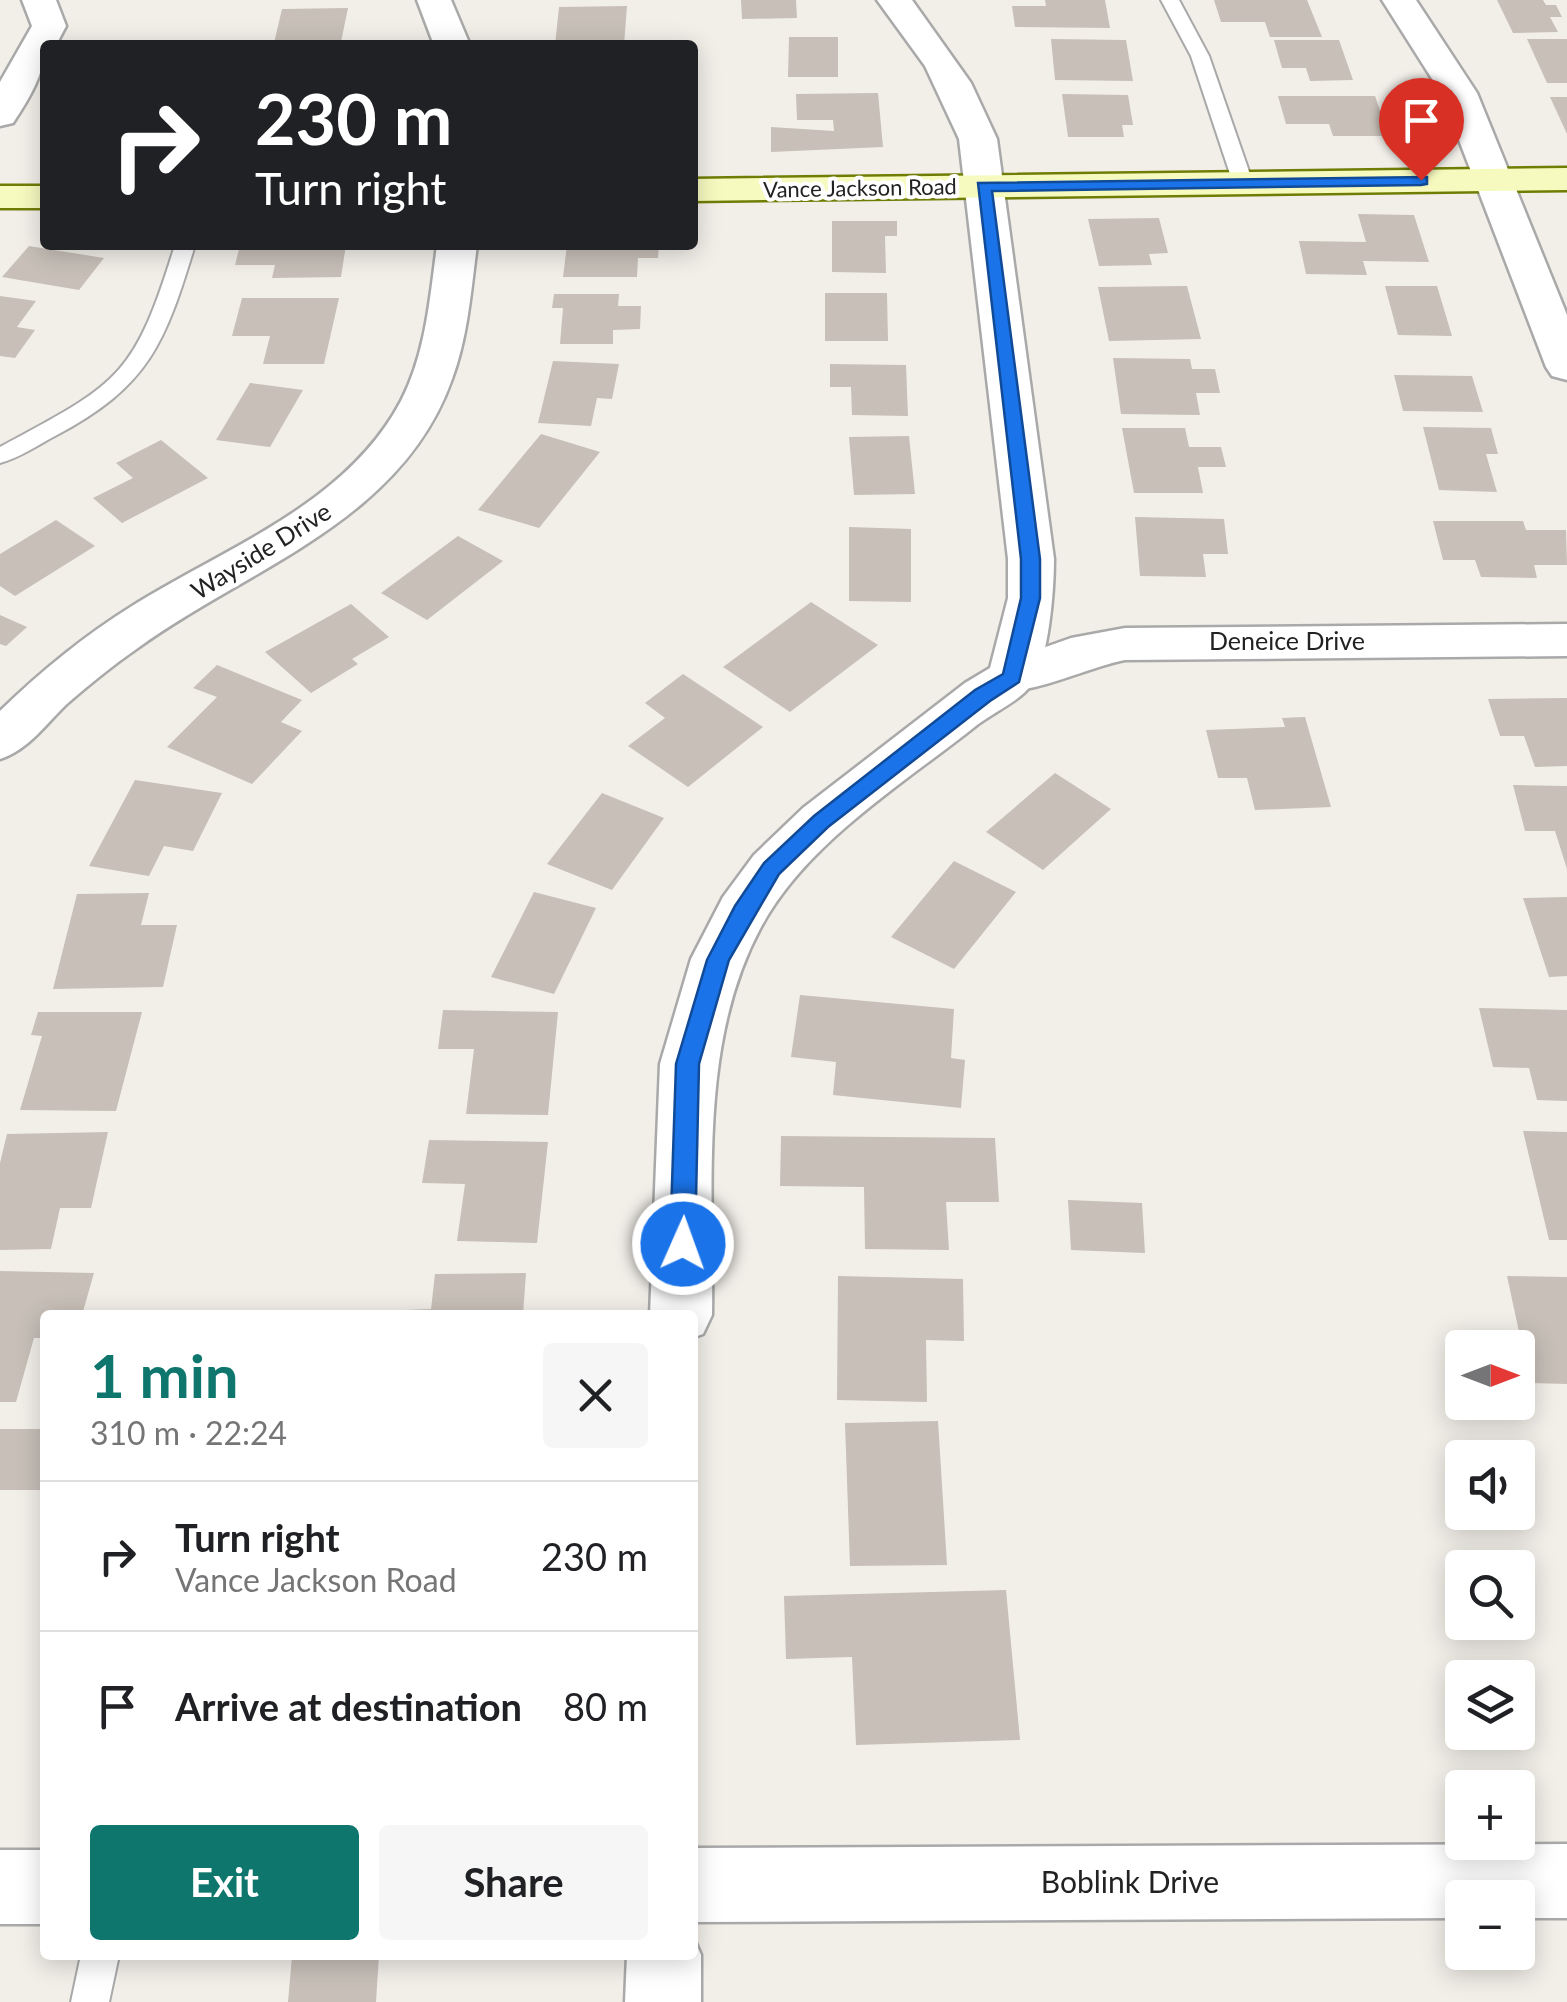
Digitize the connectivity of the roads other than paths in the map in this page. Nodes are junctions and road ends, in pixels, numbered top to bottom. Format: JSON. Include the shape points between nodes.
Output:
{"nodes":[{"id":1,"x":434,"y":0,"type":"edge"},
{"id":2,"x":894,"y":0,"type":"edge"},
{"id":3,"x":1170,"y":0,"type":"edge"},
{"id":4,"x":1399,"y":0,"type":"edge"},
{"id":5,"x":52,"y":8,"type":"edge"},
{"id":6,"x":450,"y":40,"type":"edge"},
{"id":7,"x":0,"y":116,"type":"edge"},
{"id":8,"x":1567,"y":179,"type":"edge"},
{"id":9,"x":1493,"y":180,"type":"junction"},
{"id":10,"x":1242,"y":183,"type":"junction"},
{"id":11,"x":983,"y":186,"type":"junction"},
{"id":12,"x":698,"y":190,"type":"edge"},
{"id":13,"x":40,"y":197,"type":"edge"},
{"id":14,"x":0,"y":198,"type":"edge"},
{"id":15,"x":182,"y":250,"type":"edge"},
{"id":16,"x":455,"y":250,"type":"edge"},
{"id":17,"x":1567,"y":367,"type":"edge"},
{"id":18,"x":0,"y":456,"type":"edge"},
{"id":19,"x":1567,"y":640,"type":"edge"},
{"id":20,"x":1012,"y":677,"type":"junction"},
{"id":21,"x":0,"y":741,"type":"edge"},
{"id":22,"x":680,"y":1310,"type":"edge"},
{"id":23,"x":1567,"y":1880,"type":"edge"},
{"id":24,"x":698,"y":1884,"type":"edge"},
{"id":25,"x":40,"y":1887,"type":"edge"},
{"id":26,"x":0,"y":1888,"type":"edge"},
{"id":27,"x":99,"y":1960,"type":"edge"},
{"id":28,"x":664,"y":1960,"type":"edge"},
{"id":29,"x":90,"y":2002,"type":"edge"},
{"id":30,"x":663,"y":2002,"type":"edge"}],
"edges":[{"from":1,"to":6,"type":"street"},
{"from":2,"to":11,"type":"street","via":[[964,97]]},
{"from":3,"to":10,"type":"lane","via":[[1200,56]]},
{"from":4,"to":9,"type":"street","via":[[1459,93]]},
{"from":5,"to":7,"type":"street"},
{"from":8,"to":9,"type":"main road","name":"Vance Jackson Road"},
{"from":9,"to":10,"type":"main road","name":"Vance Jackson Road"},
{"from":9,"to":17,"type":"street"},
{"from":10,"to":11,"type":"main road","name":"Vance Jackson Road"},
{"from":11,"to":12,"type":"main road","name":"Vance Jackson Road"},
{"from":11,"to":20,"type":"street","via":[[1031,559],[1030,598]]},
{"from":13,"to":14,"type":"main road"},
{"from":15,"to":18,"type":"lane","via":[[144,354],[128,377]]},
{"from":16,"to":21,"type":"street","name":"Wayside Drive","via":[[436,368],[383,460],[318,520],[148,618],[51,687]]},
{"from":19,"to":20,"type":"street","name":"Deneice Drive","via":[[1174,641],[1088,650]]},
{"from":20,"to":22,"type":"street","name":"Deneice Drive","via":[[821,822],[772,868],[742,912],[718,960],[688,1064]]},
{"from":23,"to":24,"type":"street","name":"Boblink Drive"},
{"from":25,"to":26,"type":"street"},
{"from":27,"to":29,"type":"lane"},
{"from":28,"to":30,"type":"street"}]}
